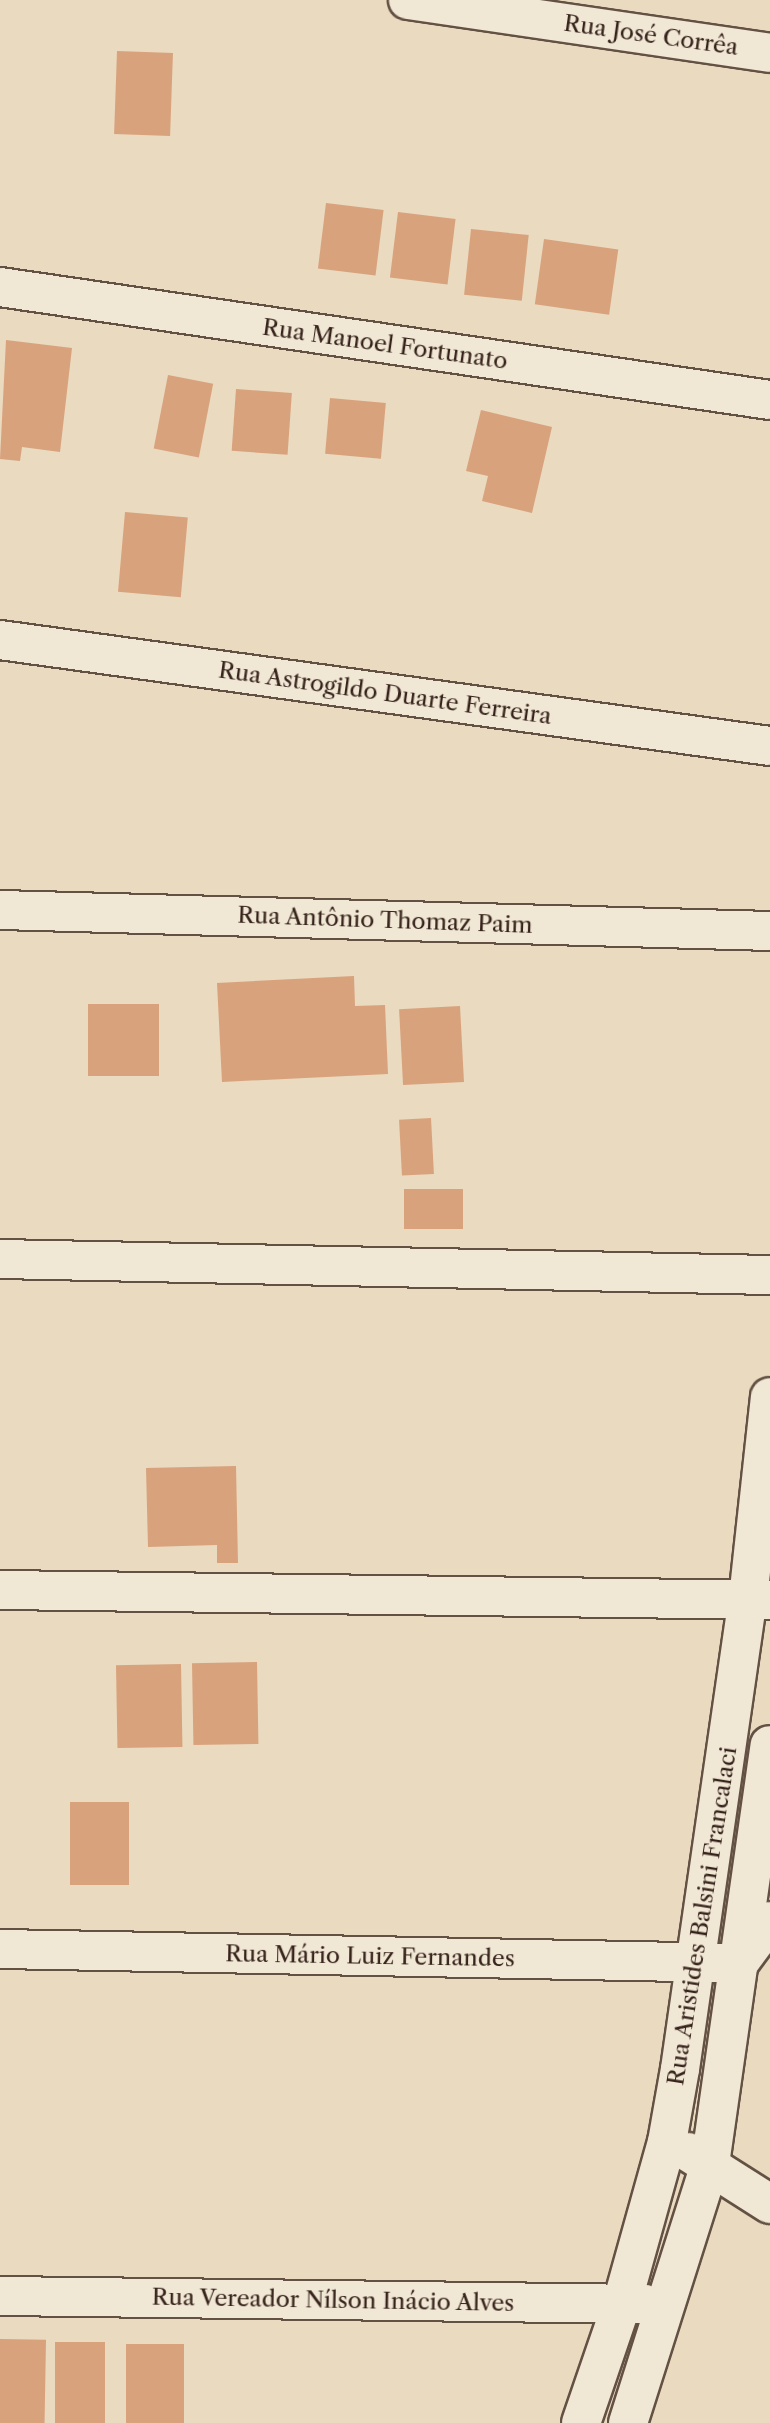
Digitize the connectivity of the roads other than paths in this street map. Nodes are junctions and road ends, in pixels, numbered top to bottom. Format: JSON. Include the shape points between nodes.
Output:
{"nodes":[{"id":1,"x":408,"y":0,"type":"edge"},
{"id":2,"x":770,"y":53,"type":"edge"},
{"id":3,"x":0,"y":287,"type":"edge"},
{"id":4,"x":770,"y":400,"type":"edge"},
{"id":5,"x":0,"y":640,"type":"edge"},
{"id":6,"x":770,"y":746,"type":"edge"},
{"id":7,"x":0,"y":910,"type":"edge"},
{"id":8,"x":770,"y":931,"type":"edge"},
{"id":9,"x":0,"y":1259,"type":"edge"},
{"id":10,"x":770,"y":1275,"type":"edge"},
{"id":11,"x":770,"y":1397,"type":"edge"},
{"id":12,"x":0,"y":1590,"type":"edge"},
{"id":13,"x":759,"y":1600,"type":"edge"},
{"id":14,"x":770,"y":1745,"type":"edge"},
{"id":15,"x":770,"y":1921,"type":"edge"},
{"id":16,"x":0,"y":1949,"type":"edge"},
{"id":17,"x":699,"y":1962,"type":"junction"},
{"id":18,"x":739,"y":1963,"type":"junction"},
{"id":19,"x":667,"y":2142,"type":"junction"},
{"id":20,"x":710,"y":2164,"type":"junction"},
{"id":21,"x":770,"y":2204,"type":"edge"},
{"id":22,"x":0,"y":2296,"type":"edge"},
{"id":23,"x":622,"y":2303,"type":"junction"},
{"id":24,"x":667,"y":2304,"type":"junction"},
{"id":25,"x":580,"y":2423,"type":"edge"},
{"id":26,"x":628,"y":2423,"type":"edge"}],
"edges":[{"from":1,"to":2,"type":"street","name":"Rua José Corrêa"},
{"from":3,"to":4,"type":"street","name":"Rua Manoel Fortunato"},
{"from":5,"to":6,"type":"street","name":"Rua Astrogildo Duarte Ferreira"},
{"from":7,"to":8,"type":"street","name":"Rua Antônio Thomaz Paim"},
{"from":9,"to":10,"type":"street"},
{"from":11,"to":13,"type":"street","name":"Rua Aristides Balsini Francalaci"},
{"from":12,"to":13,"type":"street"},
{"from":13,"to":17,"type":"street","name":"Rua Aristides Balsini Francalaci"},
{"from":14,"to":18,"type":"street","name":"Rua Aristides Balsini Francalaci"},
{"from":15,"to":18,"type":"street"},
{"from":16,"to":17,"type":"street","name":"Rua Mário Luiz Fernandes"},
{"from":17,"to":18,"type":"street","name":"Rua Mário Luiz Fernandes"},
{"from":17,"to":19,"type":"street","name":"Rua Aristides Balsini Francalaci"},
{"from":18,"to":20,"type":"street","name":"Rua Aristides Balsini Francalaci"},
{"from":19,"to":20,"type":"street"},
{"from":19,"to":23,"type":"street","name":"Rua Aristides Balsini Francalaci"},
{"from":20,"to":21,"type":"street"},
{"from":20,"to":24,"type":"street","name":"Rua Aristides Balsini Francalaci"},
{"from":22,"to":23,"type":"street","name":"Rua Vereador Nílson Inácio Alves"},
{"from":23,"to":24,"type":"street","name":"Rua Vereador Nílson Inácio Alves"},
{"from":23,"to":25,"type":"street","name":"Rua Aristides Balsini Francalaci"},
{"from":24,"to":26,"type":"street","name":"Rua Aristides Balsini Francalaci"}]}
